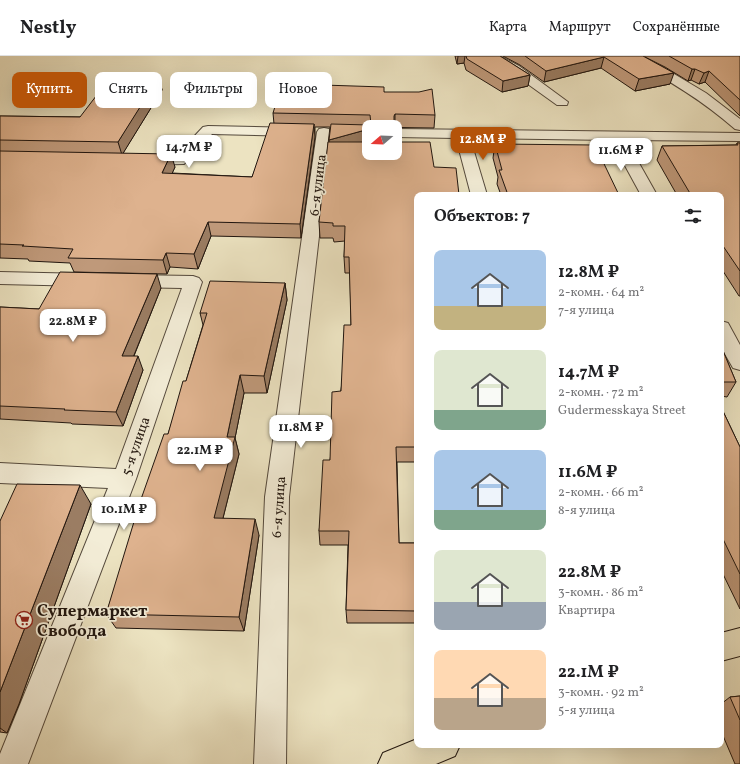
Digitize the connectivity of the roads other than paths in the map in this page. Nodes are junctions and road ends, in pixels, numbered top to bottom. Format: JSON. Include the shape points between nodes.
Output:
{"nodes":[{"id":1,"x":491,"y":56,"type":"edge"},
{"id":2,"x":630,"y":56,"type":"edge"},
{"id":3,"x":562,"y":102,"type":"dead end"},
{"id":4,"x":740,"y":126,"type":"edge"},
{"id":5,"x":402,"y":133,"type":"edge"},
{"id":6,"x":462,"y":134,"type":"junction"},
{"id":7,"x":617,"y":137,"type":"junction"},
{"id":8,"x":740,"y":137,"type":"edge"},
{"id":9,"x":132,"y":160,"type":"edge"},
{"id":10,"x":478,"y":192,"type":"edge"},
{"id":11,"x":647,"y":192,"type":"edge"},
{"id":12,"x":0,"y":278,"type":"edge"},
{"id":13,"x":724,"y":334,"type":"edge"},
{"id":14,"x":740,"y":363,"type":"edge"},
{"id":15,"x":0,"y":473,"type":"edge"},
{"id":16,"x":124,"y":479,"type":"junction"},
{"id":17,"x":740,"y":642,"type":"edge"},
{"id":18,"x":724,"y":646,"type":"edge"},
{"id":19,"x":436,"y":748,"type":"edge"},
{"id":20,"x":12,"y":764,"type":"edge"},
{"id":21,"x":270,"y":764,"type":"edge"},
{"id":22,"x":394,"y":764,"type":"edge"}],
"edges":[{"from":1,"to":3,"type":"street","via":[[515,69]]},
{"from":2,"to":4,"type":"street","via":[[669,75],[720,108]]},
{"from":5,"to":6,"type":"street"},
{"from":6,"to":7,"type":"street"},
{"from":6,"to":10,"type":"street"},
{"from":7,"to":8,"type":"street"},
{"from":7,"to":11,"type":"street"},
{"from":9,"to":21,"type":"street","name":"6-я улица","via":[[179,161],[208,130],[331,132],[277,497]]},
{"from":12,"to":16,"type":"street","name":"5-я улица","via":[[193,282]]},
{"from":13,"to":14,"type":"street"},
{"from":15,"to":16,"type":"street"},
{"from":16,"to":20,"type":"street","name":"5-я улица"},
{"from":17,"to":18,"type":"main road"},
{"from":19,"to":22,"type":"main road"}]}
